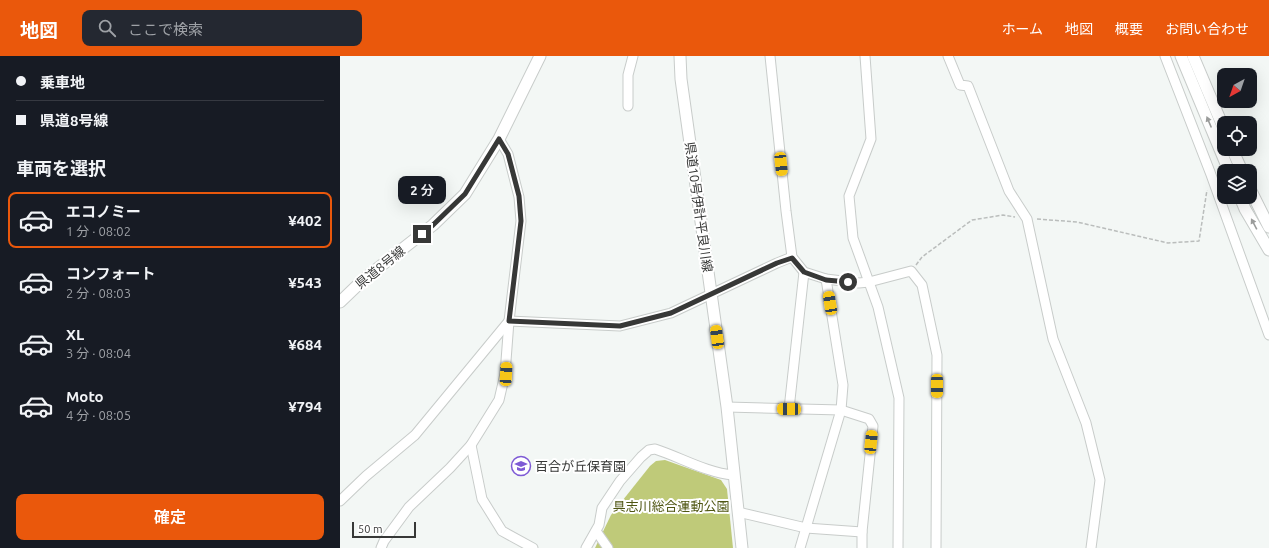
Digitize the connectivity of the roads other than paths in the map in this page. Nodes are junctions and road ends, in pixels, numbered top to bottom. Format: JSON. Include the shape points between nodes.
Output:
{"nodes":[{"id":1,"x":540,"y":56,"type":"edge"},
{"id":2,"x":632,"y":56,"type":"edge"},
{"id":3,"x":680,"y":56,"type":"edge"},
{"id":4,"x":770,"y":56,"type":"edge"},
{"id":5,"x":865,"y":56,"type":"edge"},
{"id":6,"x":948,"y":56,"type":"edge"},
{"id":7,"x":1165,"y":56,"type":"edge"},
{"id":8,"x":1181,"y":56,"type":"edge"},
{"id":9,"x":1193,"y":56,"type":"edge"},
{"id":10,"x":628,"y":106,"type":"dead end"},
{"id":11,"x":1218,"y":116,"type":"edge"},
{"id":12,"x":499,"y":139,"type":"junction"},
{"id":13,"x":1226,"y":164,"type":"edge"},
{"id":14,"x":1257,"y":203,"type":"edge"},
{"id":15,"x":1243,"y":204,"type":"edge"},
{"id":16,"x":1269,"y":227,"type":"edge"},
{"id":17,"x":1269,"y":250,"type":"edge"},
{"id":18,"x":792,"y":258,"type":"junction"},
{"id":19,"x":804,"y":272,"type":"junction"},
{"id":20,"x":826,"y":280,"type":"junction"},
{"id":21,"x":869,"y":282,"type":"junction"},
{"id":22,"x":711,"y":295,"type":"junction"},
{"id":23,"x":340,"y":302,"type":"edge"},
{"id":24,"x":509,"y":321,"type":"junction"},
{"id":25,"x":1269,"y":335,"type":"edge"},
{"id":26,"x":727,"y":408,"type":"junction"},
{"id":27,"x":789,"y":409,"type":"junction"},
{"id":28,"x":841,"y":410,"type":"junction"},
{"id":29,"x":471,"y":445,"type":"junction"},
{"id":30,"x":734,"y":475,"type":"junction"},
{"id":31,"x":340,"y":501,"type":"edge"},
{"id":32,"x":738,"y":512,"type":"junction"},
{"id":33,"x":806,"y":528,"type":"junction"},
{"id":34,"x":596,"y":531,"type":"junction"},
{"id":35,"x":862,"y":532,"type":"junction"},
{"id":36,"x":381,"y":548,"type":"edge"},
{"id":37,"x":533,"y":548,"type":"edge"},
{"id":38,"x":586,"y":548,"type":"edge"},
{"id":39,"x":608,"y":548,"type":"edge"},
{"id":40,"x":742,"y":548,"type":"edge"},
{"id":41,"x":800,"y":548,"type":"edge"},
{"id":42,"x":862,"y":548,"type":"edge"},
{"id":43,"x":898,"y":548,"type":"edge"},
{"id":44,"x":936,"y":548,"type":"edge"},
{"id":45,"x":1091,"y":548,"type":"edge"}],
"edges":[{"from":1,"to":12,"type":"main road","name":"県道8号線"},
{"from":2,"to":10,"type":"street","via":[[628,75]]},
{"from":3,"to":22,"type":"main road","name":"県道10号伊計平良川線"},
{"from":4,"to":18,"type":"street"},
{"from":5,"to":21,"type":"street","via":[[871,139],[849,196],[853,238]]},
{"from":6,"to":45,"type":"street","via":[[960,85],[968,86],[1008,191],[1027,219],[1053,339],[1086,423],[1100,480]]},
{"from":7,"to":25,"type":"street"},
{"from":13,"to":8,"type":"main road","one_way":true},
{"from":9,"to":11,"type":"main road"},
{"from":12,"to":23,"type":"main road","name":"県道8号線","via":[[465,194],[433,225],[364,279]]},
{"from":12,"to":24,"type":"street","via":[[508,154],[519,196],[521,221]]},
{"from":14,"to":16,"type":"main road"},
{"from":17,"to":15,"type":"main road","one_way":true},
{"from":18,"to":19,"type":"street"},
{"from":18,"to":22,"type":"street"},
{"from":19,"to":20,"type":"street"},
{"from":19,"to":27,"type":"street"},
{"from":20,"to":21,"type":"street"},
{"from":20,"to":28,"type":"street","via":[[843,385]]},
{"from":21,"to":43,"type":"street","via":[[878,307],[899,398]]},
{"from":21,"to":44,"type":"street","via":[[912,271],[922,285],[937,355]]},
{"from":22,"to":24,"type":"street","via":[[671,313],[620,326]]},
{"from":22,"to":26,"type":"main road","name":"県道10号伊計平良川線"},
{"from":24,"to":29,"type":"street","via":[[506,374],[499,400]]},
{"from":24,"to":31,"type":"street","via":[[415,435]]},
{"from":26,"to":27,"type":"street"},
{"from":26,"to":30,"type":"main road","name":"県道10号伊計平良川線"},
{"from":27,"to":28,"type":"street"},
{"from":28,"to":33,"type":"street"},
{"from":28,"to":35,"type":"street","via":[[868,419],[873,426]]},
{"from":29,"to":36,"type":"street","via":[[410,507]]},
{"from":29,"to":37,"type":"street","via":[[482,498],[502,532]]},
{"from":30,"to":32,"type":"main road","name":"県道10号伊計平良川線"},
{"from":30,"to":34,"type":"street","via":[[713,471],[655,449],[649,450],[620,481],[602,508]]},
{"from":32,"to":33,"type":"street"},
{"from":32,"to":40,"type":"main road","name":"県道10号伊計平良川線"},
{"from":33,"to":35,"type":"street"},
{"from":33,"to":41,"type":"street"},
{"from":34,"to":38,"type":"street"},
{"from":34,"to":39,"type":"street"},
{"from":35,"to":42,"type":"street"}]}
